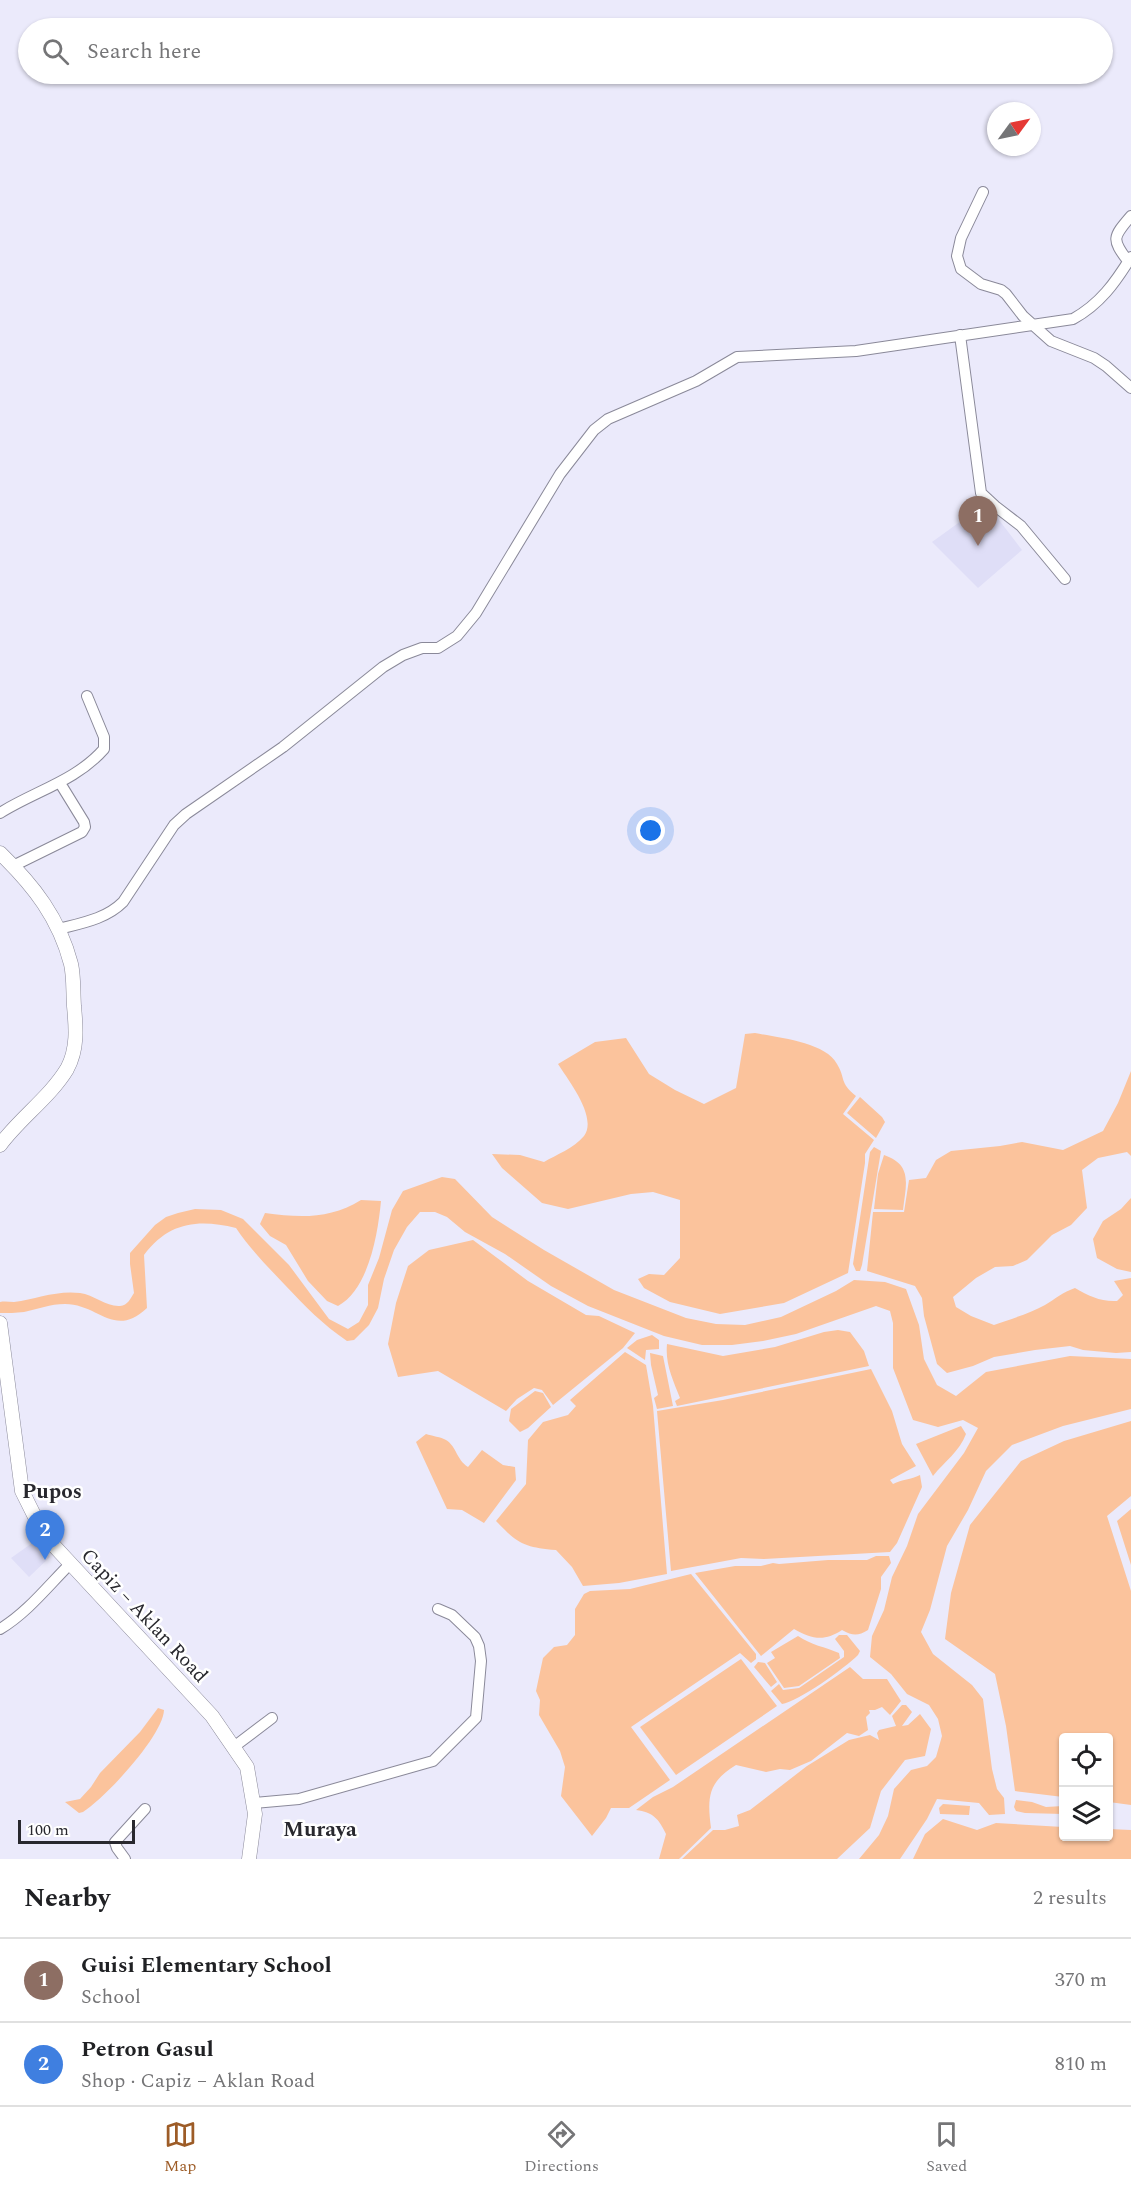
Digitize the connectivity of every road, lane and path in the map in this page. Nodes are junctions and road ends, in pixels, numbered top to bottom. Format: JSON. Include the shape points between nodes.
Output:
{"nodes":[{"id":1,"x":983,"y":192,"type":"dead end"},
{"id":2,"x":1131,"y":216,"type":"edge"},
{"id":3,"x":1130,"y":259,"type":"edge"},
{"id":4,"x":1034,"y":325,"type":"junction"},
{"id":5,"x":960,"y":335,"type":"junction"},
{"id":6,"x":1131,"y":388,"type":"edge"},
{"id":7,"x":1065,"y":579,"type":"dead end"},
{"id":8,"x":87,"y":696,"type":"dead end"},
{"id":9,"x":60,"y":783,"type":"junction"},
{"id":10,"x":0,"y":813,"type":"edge"},
{"id":11,"x":0,"y":853,"type":"edge"},
{"id":12,"x":13,"y":866,"type":"junction"},
{"id":13,"x":59,"y":929,"type":"junction"},
{"id":14,"x":0,"y":1145,"type":"edge"},
{"id":15,"x":0,"y":1323,"type":"edge"},
{"id":16,"x":70,"y":1563,"type":"junction"},
{"id":17,"x":438,"y":1609,"type":"dead end"},
{"id":18,"x":0,"y":1629,"type":"edge"},
{"id":19,"x":272,"y":1718,"type":"dead end"},
{"id":20,"x":235,"y":1746,"type":"junction"},
{"id":21,"x":254,"y":1803,"type":"junction"},
{"id":22,"x":145,"y":1809,"type":"dead end"},
{"id":23,"x":125,"y":1859,"type":"edge"},
{"id":24,"x":249,"y":1859,"type":"edge"}],
"edges":[{"from":1,"to":4,"type":"street","via":[[961,238],[957,261],[966,275],[1006,294]]},
{"from":2,"to":3,"type":"street","via":[[1115,239]]},
{"from":3,"to":4,"type":"street","via":[[1103,298],[1086,312],[1073,319]]},
{"from":4,"to":5,"type":"street"},
{"from":4,"to":6,"type":"street","via":[[1051,341],[1094,358]]},
{"from":5,"to":7,"type":"street","via":[[981,493],[1021,526]]},
{"from":5,"to":13,"type":"street","via":[[856,351],[737,357],[696,381],[608,419],[594,430],[560,474],[476,613],[457,636],[438,648],[422,648],[383,667],[284,747],[174,825],[115,910]]},
{"from":8,"to":9,"type":"street","via":[[104,737],[104,748],[93,761]]},
{"from":9,"to":10,"type":"street"},
{"from":9,"to":12,"type":"street","via":[[85,827]]},
{"from":11,"to":12,"type":"main road"},
{"from":12,"to":13,"type":"main road","via":[[49,910]]},
{"from":13,"to":14,"type":"main road","via":[[72,969],[75,1037],[71,1060],[60,1078]]},
{"from":15,"to":16,"type":"main road","name":"Capiz – Aklan Road","via":[[22,1491],[44,1535]]},
{"from":16,"to":18,"type":"street","via":[[38,1598]]},
{"from":16,"to":20,"type":"main road","name":"Capiz – Aklan Road","via":[[213,1716]]},
{"from":17,"to":21,"type":"street","via":[[452,1615],[479,1646],[476,1718],[433,1761],[299,1799]]},
{"from":19,"to":20,"type":"street"},
{"from":20,"to":21,"type":"main road","name":"Capiz – Aklan Road","via":[[247,1767]]},
{"from":21,"to":24,"type":"main road","name":"Capiz – Aklan Road"},
{"from":22,"to":23,"type":"street","via":[[115,1842]]}]}
